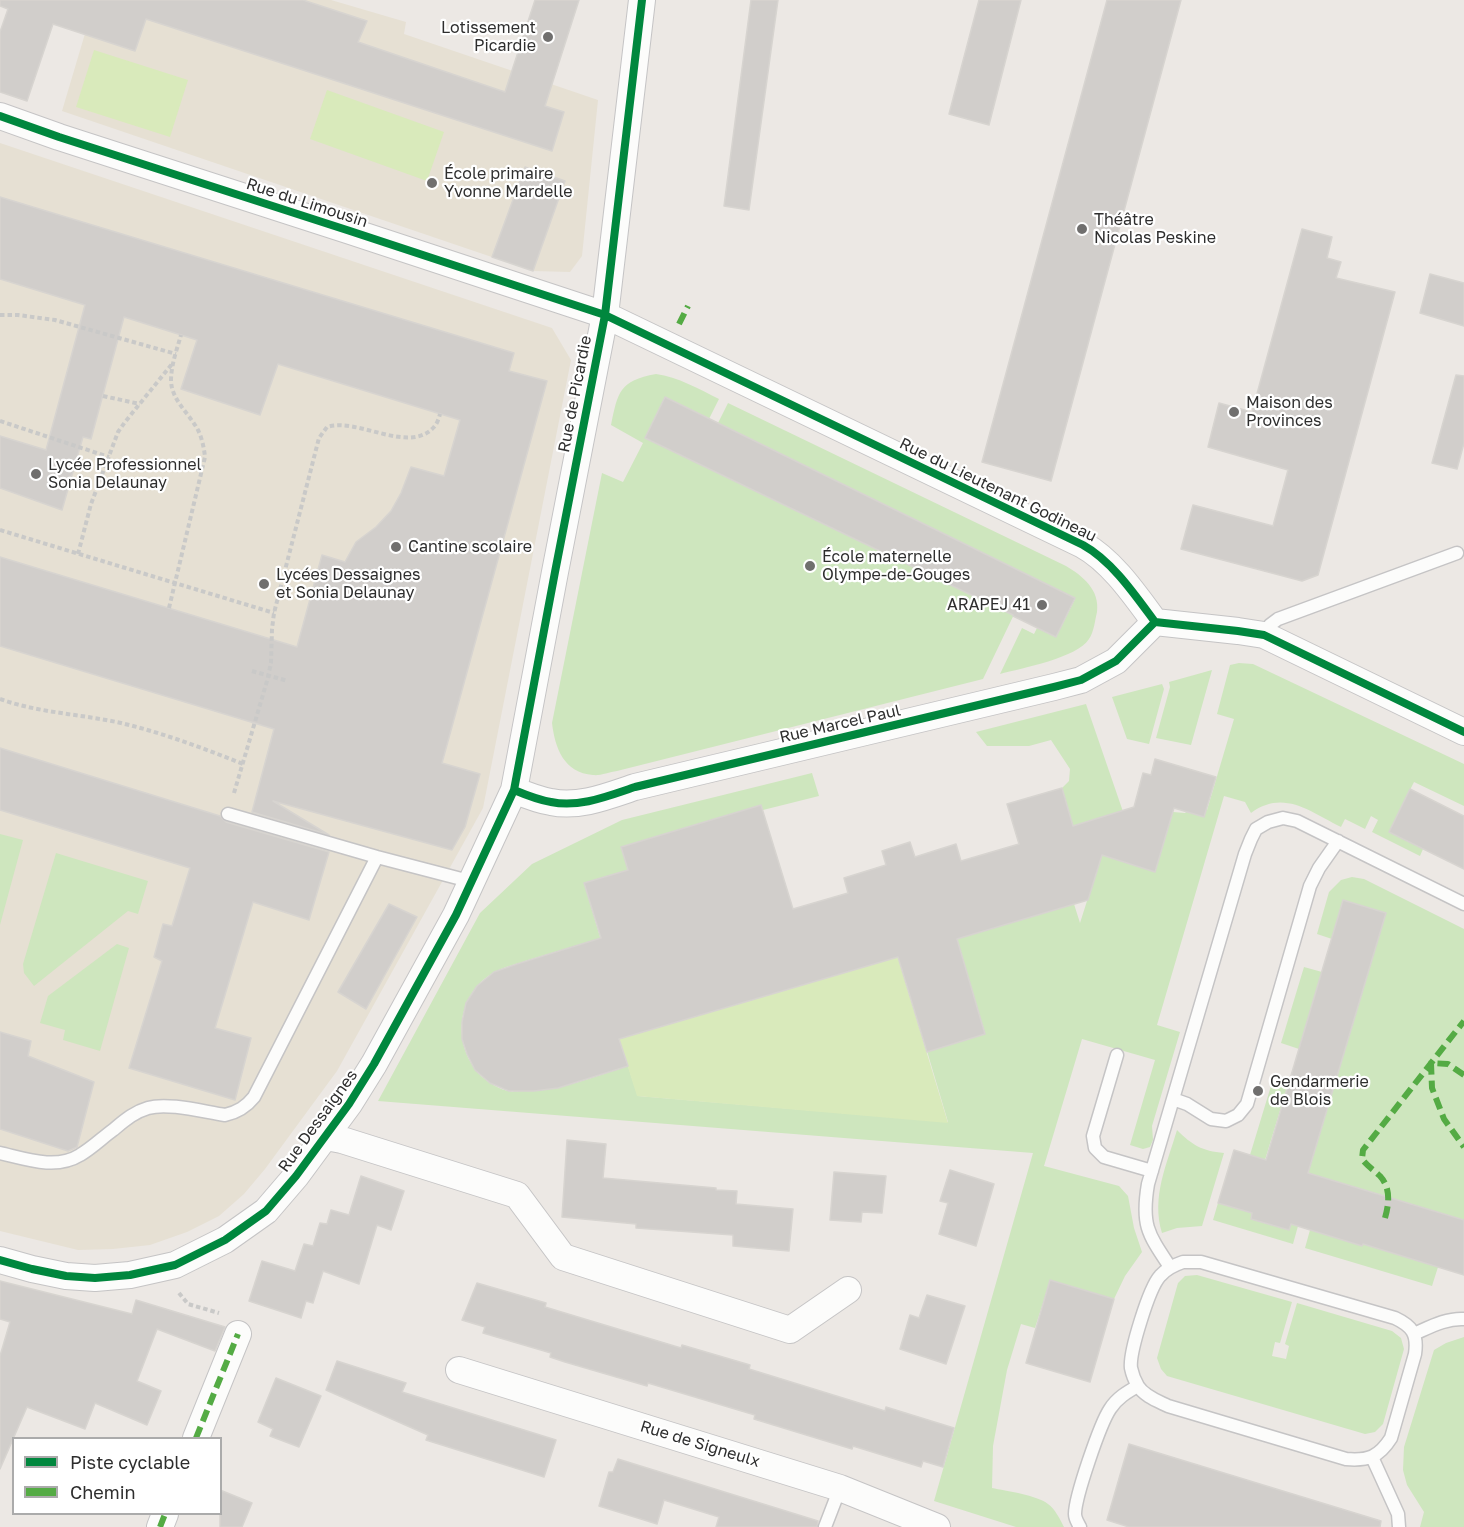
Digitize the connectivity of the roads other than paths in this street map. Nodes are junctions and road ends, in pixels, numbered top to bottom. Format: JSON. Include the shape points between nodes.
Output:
{"nodes":[{"id":1,"x":642,"y":0,"type":"edge"},
{"id":2,"x":0,"y":116,"type":"edge"},
{"id":3,"x":605,"y":315,"type":"junction"},
{"id":4,"x":1457,"y":553,"type":"dead end"},
{"id":5,"x":1155,"y":622,"type":"junction"},
{"id":6,"x":1264,"y":636,"type":"junction"},
{"id":7,"x":1464,"y":732,"type":"edge"},
{"id":8,"x":514,"y":790,"type":"junction"},
{"id":9,"x":228,"y":814,"type":"road end"},
{"id":10,"x":1338,"y":841,"type":"junction"},
{"id":11,"x":377,"y":857,"type":"junction"},
{"id":12,"x":473,"y":882,"type":"junction"},
{"id":13,"x":1464,"y":904,"type":"edge"},
{"id":14,"x":1117,"y":1055,"type":"dead end"},
{"id":15,"x":1173,"y":1100,"type":"junction"},
{"id":16,"x":326,"y":1137,"type":"junction"},
{"id":17,"x":0,"y":1153,"type":"edge"},
{"id":18,"x":1152,"y":1171,"type":"junction"},
{"id":19,"x":0,"y":1260,"type":"edge"},
{"id":20,"x":1170,"y":1267,"type":"junction"},
{"id":21,"x":848,"y":1290,"type":"dead end"},
{"id":22,"x":1464,"y":1318,"type":"edge"},
{"id":23,"x":238,"y":1334,"type":"road end"},
{"id":24,"x":1414,"y":1334,"type":"junction"},
{"id":25,"x":459,"y":1370,"type":"dead end"},
{"id":26,"x":1138,"y":1386,"type":"junction"},
{"id":27,"x":196,"y":1437,"type":"edge"},
{"id":28,"x":1372,"y":1457,"type":"junction"},
{"id":29,"x":840,"y":1488,"type":"junction"},
{"id":30,"x":825,"y":1527,"type":"edge"},
{"id":31,"x":937,"y":1527,"type":"edge"},
{"id":32,"x":1080,"y":1527,"type":"edge"},
{"id":33,"x":1399,"y":1527,"type":"edge"}],
"edges":[{"from":1,"to":3,"type":"street","name":"Rue de Picardie"},
{"from":2,"to":3,"type":"street","name":"Rue du Limousin"},
{"from":3,"to":5,"type":"street","name":"Rue du Lieutenant Godineau","via":[[1096,552]]},
{"from":3,"to":8,"type":"street","name":"Rue de Picardie"},
{"from":4,"to":6,"type":"lane","via":[[1278,619]]},
{"from":5,"to":6,"type":"street"},
{"from":5,"to":8,"type":"street","name":"Rue Marcel Paul","via":[[1116,661],[1081,680],[635,787],[595,800],[552,803]]},
{"from":6,"to":7,"type":"street"},
{"from":8,"to":12,"type":"street","name":"Rue Dessaignes"},
{"from":9,"to":11,"type":"lane"},
{"from":10,"to":13,"type":"lane"},
{"from":10,"to":15,"type":"lane","via":[[1310,886],[1247,1104],[1226,1121],[1210,1119]]},
{"from":10,"to":15,"type":"lane","via":[[1283,818],[1256,829],[1245,854]]},
{"from":11,"to":12,"type":"lane"},
{"from":11,"to":17,"type":"lane","via":[[245,1107],[225,1115],[164,1106],[149,1108],[126,1119],[81,1155],[59,1163]]},
{"from":12,"to":16,"type":"street","name":"Rue Dessaignes","via":[[374,1064]]},
{"from":14,"to":18,"type":"lane","via":[[1093,1136],[1095,1148],[1104,1157]]},
{"from":15,"to":18,"type":"lane"},
{"from":16,"to":19,"type":"street","name":"Rue Dessaignes","via":[[266,1211],[225,1240],[174,1265],[95,1278],[66,1276]]},
{"from":16,"to":21,"type":"street","name":"Rue Dessaignes","via":[[517,1195],[562,1257],[790,1330]]},
{"from":18,"to":20,"type":"lane","via":[[1144,1204],[1146,1227]]},
{"from":20,"to":24,"type":"lane","via":[[1202,1262],[1395,1318]]},
{"from":20,"to":26,"type":"lane","via":[[1158,1277],[1150,1293],[1132,1351],[1131,1368]]},
{"from":22,"to":24,"type":"lane"},
{"from":23,"to":27,"type":"street"},
{"from":24,"to":28,"type":"lane","via":[[1416,1354],[1391,1438]]},
{"from":25,"to":29,"type":"street","name":"Rue de Signeulx"},
{"from":26,"to":28,"type":"lane","via":[[1168,1406],[1346,1459]]},
{"from":26,"to":32,"type":"lane","via":[[1122,1395],[1101,1424],[1077,1499],[1075,1516]]},
{"from":28,"to":33,"type":"lane","via":[[1398,1514]]},
{"from":29,"to":30,"type":"lane"},
{"from":29,"to":31,"type":"street","name":"Rue de Signeulx"}]}
